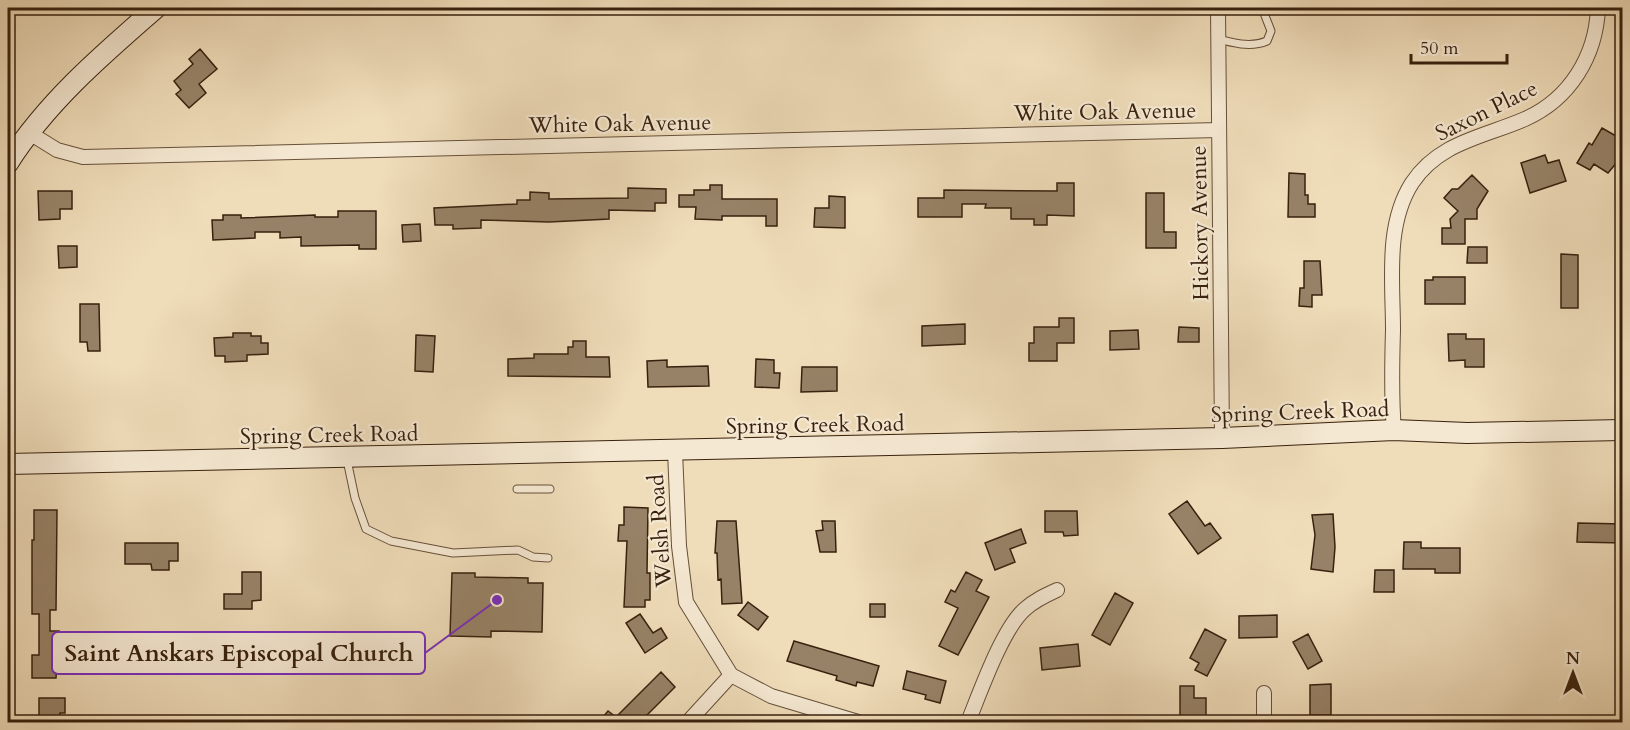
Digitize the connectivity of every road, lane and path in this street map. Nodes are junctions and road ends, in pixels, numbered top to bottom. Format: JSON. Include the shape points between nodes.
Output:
{"nodes":[{"id":1,"x":156,"y":8,"type":"edge"},
{"id":2,"x":1218,"y":8,"type":"edge"},
{"id":3,"x":1262,"y":8,"type":"edge"},
{"id":4,"x":1598,"y":8,"type":"edge"},
{"id":5,"x":1218,"y":39,"type":"junction"},
{"id":6,"x":1219,"y":130,"type":"junction"},
{"id":7,"x":28,"y":132,"type":"junction"},
{"id":8,"x":8,"y":163,"type":"edge"},
{"id":9,"x":1394,"y":430,"type":"junction"},
{"id":10,"x":1623,"y":430,"type":"edge"},
{"id":11,"x":1222,"y":438,"type":"junction"},
{"id":12,"x":675,"y":451,"type":"junction"},
{"id":13,"x":346,"y":457,"type":"junction"},
{"id":14,"x":8,"y":464,"type":"edge"},
{"id":15,"x":517,"y":489,"type":"dead end"},
{"id":16,"x":550,"y":489,"type":"dead end"},
{"id":17,"x":548,"y":558,"type":"dead end"},
{"id":18,"x":1057,"y":590,"type":"dead end"},
{"id":19,"x":731,"y":675,"type":"junction"},
{"id":20,"x":1264,"y":693,"type":"dead end"},
{"id":21,"x":688,"y":723,"type":"edge"},
{"id":22,"x":858,"y":723,"type":"edge"},
{"id":23,"x":968,"y":723,"type":"edge"},
{"id":24,"x":1264,"y":723,"type":"edge"}],
"edges":[{"from":1,"to":7,"type":"main road","via":[[84,71]]},
{"from":2,"to":5,"type":"street","name":"Hickory Avenue"},
{"from":3,"to":5,"type":"lane","via":[[1271,31],[1267,41],[1244,45]]},
{"from":4,"to":9,"type":"street","name":"Saxon Place","via":[[1592,45],[1582,70],[1566,91],[1525,119],[1474,136],[1437,157],[1413,183],[1403,202],[1393,240]]},
{"from":5,"to":6,"type":"street","name":"Hickory Avenue"},
{"from":6,"to":7,"type":"street","name":"White Oak Avenue","via":[[83,157],[57,150]]},
{"from":6,"to":11,"type":"street","name":"Hickory Avenue"},
{"from":7,"to":8,"type":"main road"},
{"from":9,"to":10,"type":"main road","name":"Spring Creek Road"},
{"from":9,"to":11,"type":"main road","name":"Spring Creek Road"},
{"from":11,"to":12,"type":"main road","name":"Spring Creek Road"},
{"from":12,"to":13,"type":"main road","name":"Spring Creek Road"},
{"from":12,"to":19,"type":"street","name":"Welsh Road","via":[[686,602]]},
{"from":13,"to":14,"type":"main road","name":"Spring Creek Road"},
{"from":13,"to":17,"type":"lane","via":[[366,529],[391,541],[453,553],[518,550]]},
{"from":15,"to":16,"type":"lane"},
{"from":18,"to":23,"type":"street","via":[[1022,611],[983,683]]},
{"from":19,"to":21,"type":"street"},
{"from":19,"to":22,"type":"street","via":[[771,696]]},
{"from":20,"to":24,"type":"street"}]}
